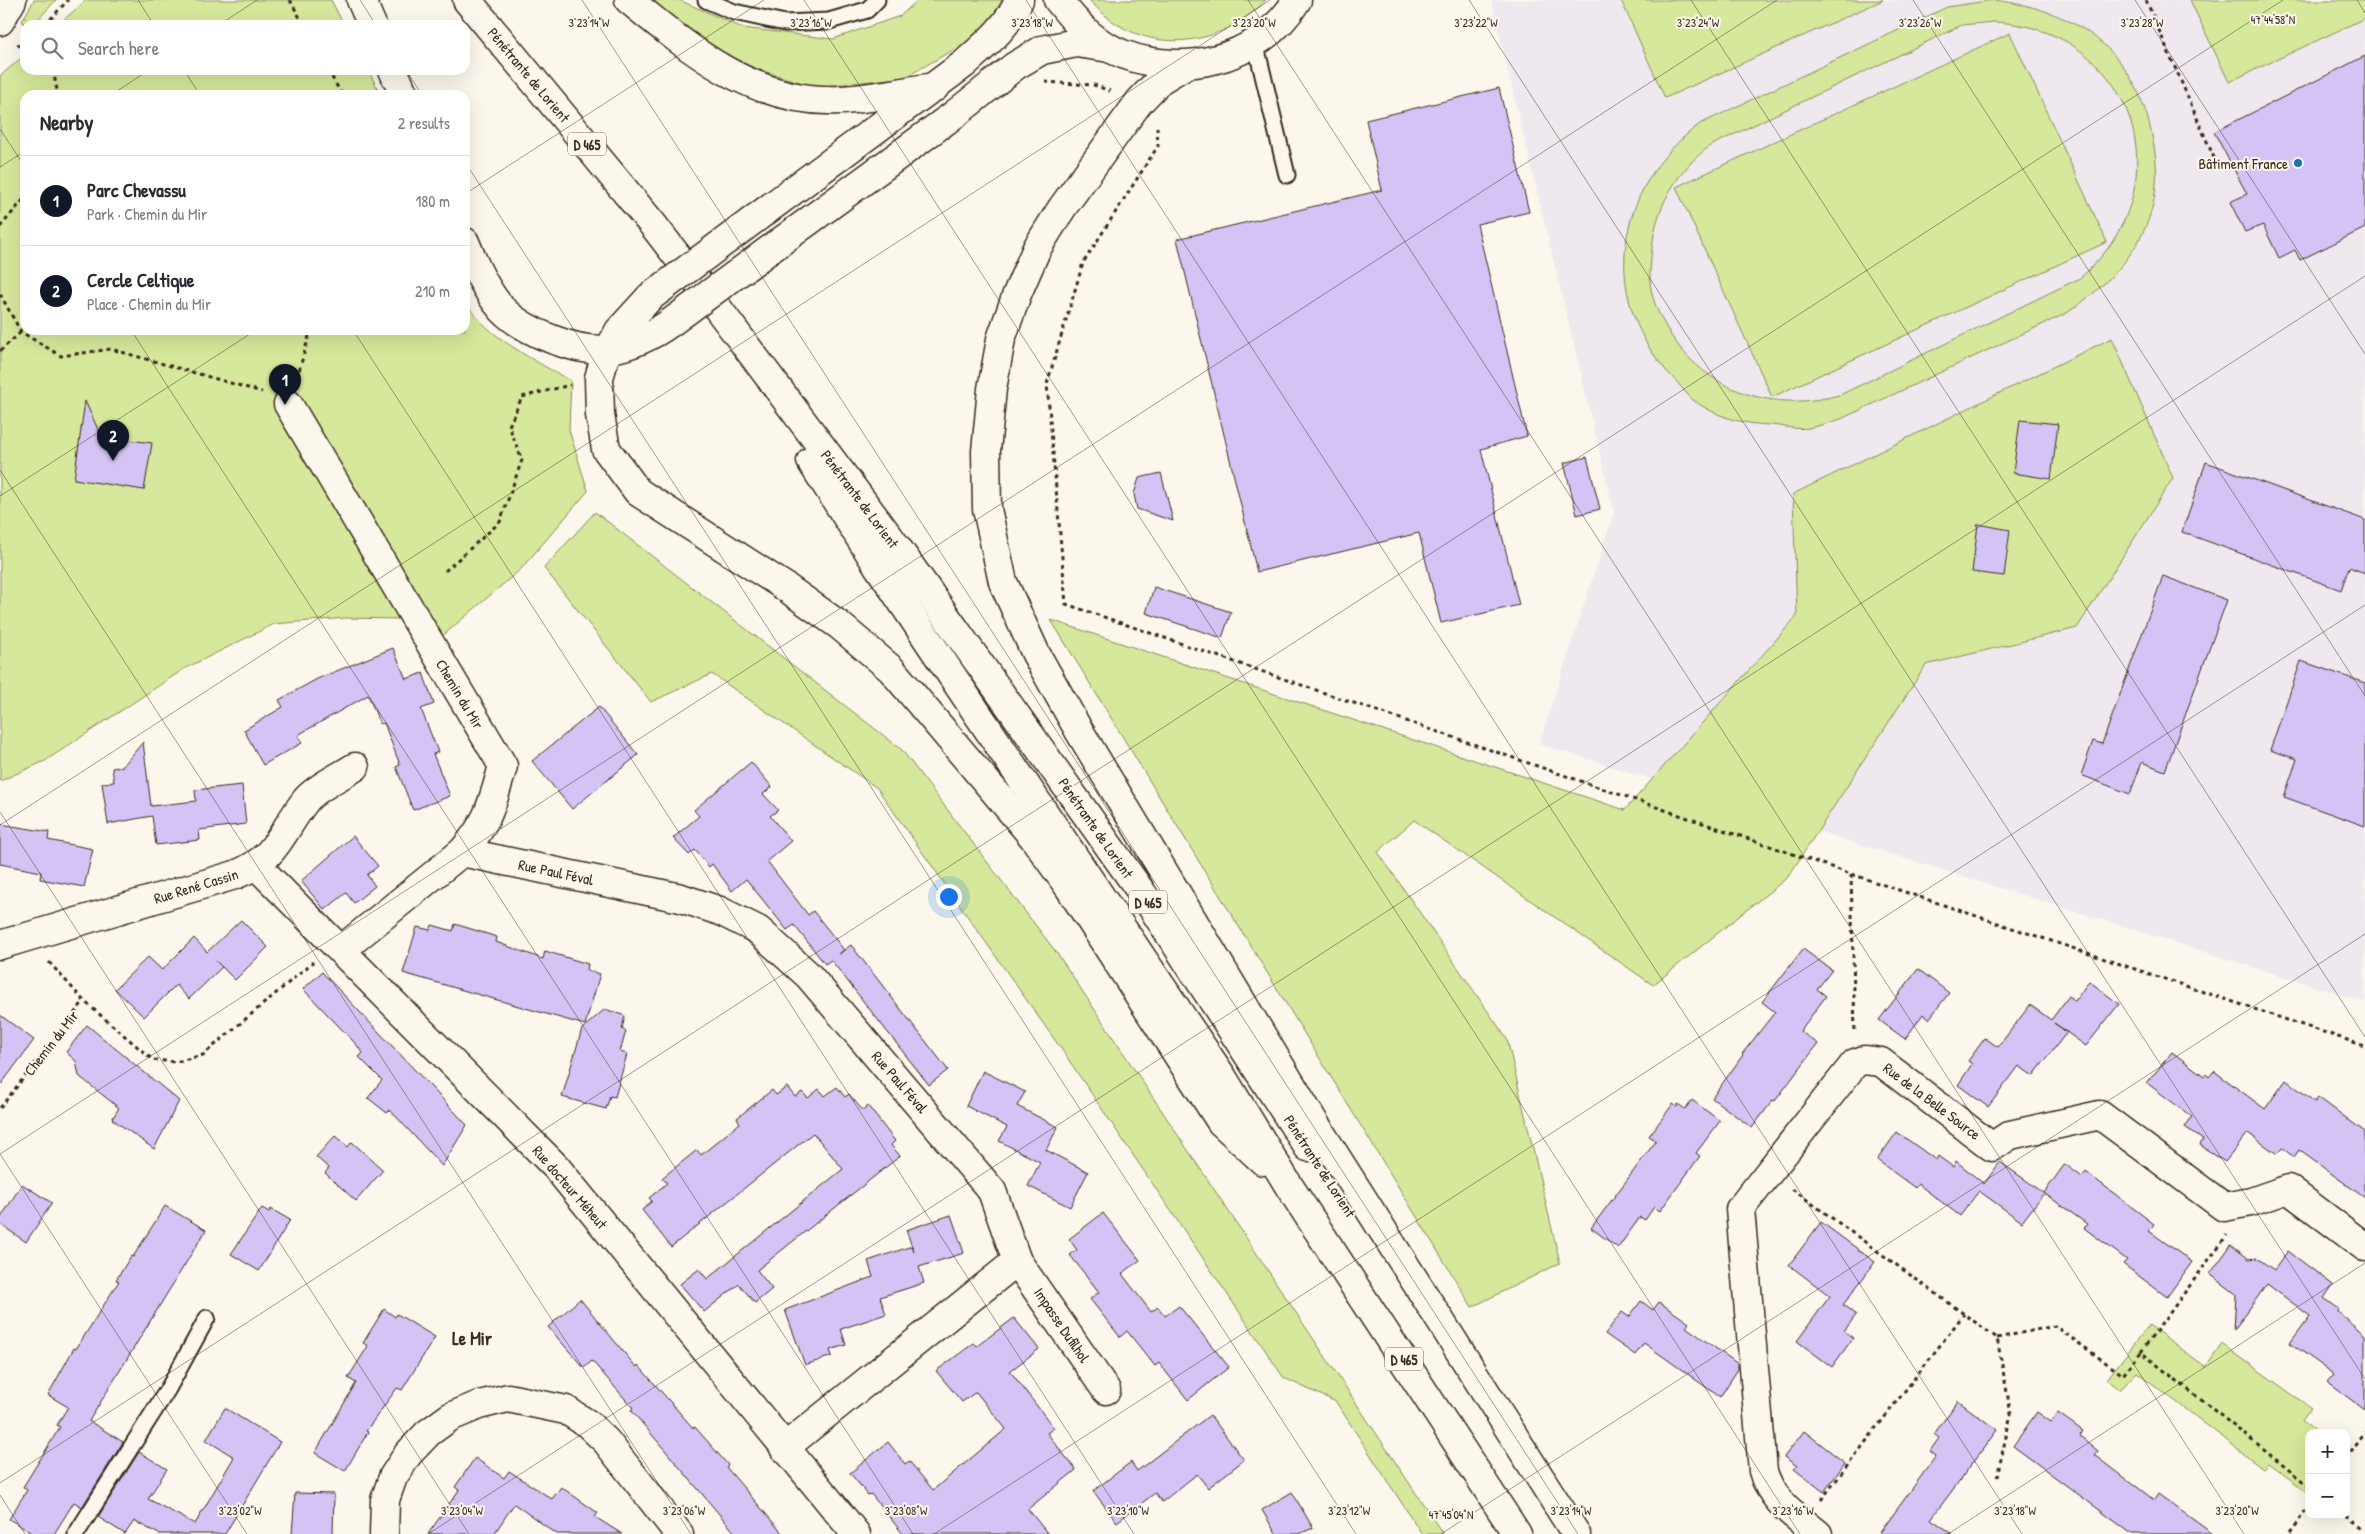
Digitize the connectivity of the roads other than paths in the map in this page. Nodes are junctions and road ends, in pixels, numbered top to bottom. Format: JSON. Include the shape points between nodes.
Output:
{"nodes":[{"id":1,"x":12,"y":0,"type":"edge"},
{"id":2,"x":360,"y":0,"type":"edge"},
{"id":3,"x":467,"y":0,"type":"edge"},
{"id":4,"x":629,"y":0,"type":"edge"},
{"id":5,"x":706,"y":0,"type":"edge"},
{"id":6,"x":877,"y":0,"type":"edge"},
{"id":7,"x":1019,"y":0,"type":"edge"},
{"id":8,"x":1058,"y":0,"type":"edge"},
{"id":9,"x":1297,"y":0,"type":"edge"},
{"id":10,"x":370,"y":20,"type":"edge"},
{"id":11,"x":0,"y":21,"type":"edge"},
{"id":12,"x":1255,"y":42,"type":"junction"},
{"id":13,"x":1110,"y":48,"type":"junction"},
{"id":14,"x":1185,"y":65,"type":"junction"},
{"id":15,"x":395,"y":75,"type":"edge"},
{"id":16,"x":935,"y":87,"type":"junction"},
{"id":17,"x":402,"y":90,"type":"edge"},
{"id":18,"x":1287,"y":175,"type":"dead end"},
{"id":19,"x":470,"y":253,"type":"edge"},
{"id":20,"x":704,"y":290,"type":"junction"},
{"id":21,"x":610,"y":349,"type":"junction"},
{"id":22,"x":288,"y":404,"type":"road end"},
{"id":23,"x":355,"y":767,"type":"dead end"},
{"id":24,"x":462,"y":852,"type":"junction"},
{"id":25,"x":256,"y":865,"type":"junction"},
{"id":26,"x":0,"y":945,"type":"edge"},
{"id":27,"x":338,"y":947,"type":"junction"},
{"id":28,"x":1289,"y":1186,"type":"junction"},
{"id":29,"x":2365,"y":1247,"type":"edge"},
{"id":30,"x":1017,"y":1261,"type":"junction"},
{"id":31,"x":207,"y":1318,"type":"dead end"},
{"id":32,"x":1106,"y":1390,"type":"dead end"},
{"id":33,"x":784,"y":1448,"type":"junction"},
{"id":34,"x":1811,"y":1528,"type":"edge"},
{"id":35,"x":76,"y":1534,"type":"edge"},
{"id":36,"x":384,"y":1534,"type":"edge"},
{"id":37,"x":679,"y":1534,"type":"edge"},
{"id":38,"x":856,"y":1534,"type":"edge"},
{"id":39,"x":1517,"y":1534,"type":"edge"},
{"id":40,"x":1563,"y":1534,"type":"edge"},
{"id":41,"x":1576,"y":1534,"type":"edge"}],
"edges":[{"from":1,"to":11,"type":"main road"},
{"from":2,"to":10,"type":"main road"},
{"from":3,"to":20,"type":"main road","name":"Pénétrante de Lorient","number":"D 465"},
{"from":4,"to":16,"type":"main road","via":[[679,41],[723,71],[768,91],[807,99],[840,100]]},
{"from":5,"to":6,"type":"lane","via":[[734,12],[785,23],[829,22],[867,10]]},
{"from":7,"to":16,"type":"main road","via":[[994,38]]},
{"from":8,"to":13,"type":"main road","via":[[1089,35]]},
{"from":9,"to":12,"type":"main road","via":[[1272,30]]},
{"from":12,"to":14,"type":"main road","via":[[1211,61]]},
{"from":12,"to":18,"type":"lane"},
{"from":13,"to":14,"type":"main road","via":[[1159,64]]},
{"from":13,"to":21,"type":"main road","bridge":true,"via":[[1076,43],[1042,50],[1028,58],[654,335]]},
{"from":14,"to":41,"type":"main road","via":[[1160,80],[1139,102],[1062,208],[1036,248],[1001,339],[992,390],[986,461],[987,509],[1003,582],[1036,654],[1073,721],[1307,1110]]},
{"from":15,"to":17,"type":"main road"},
{"from":16,"to":21,"type":"main road","bridge":true,"via":[[650,296],[619,331]]},
{"from":19,"to":21,"type":"main road","via":[[483,283],[503,309],[532,330],[565,344]]},
{"from":20,"to":28,"type":"main road","name":"Pénétrante de Lorient","number":"D 465","via":[[878,566],[1223,1078]]},
{"from":20,"to":40,"type":"main road","name":"Pénétrante de Lorient","number":"D 465","via":[[896,546],[1152,907],[1442,1354]]},
{"from":21,"to":28,"type":"main road","via":[[599,378],[600,415],[606,449],[632,485],[839,625],[891,669],[1034,838],[1221,1122]]},
{"from":22,"to":24,"type":"main road","name":"Chemin du Mir","via":[[503,766],[488,816]]},
{"from":23,"to":25,"type":"main road","name":"Rue René Cassin","via":[[308,798],[273,849]]},
{"from":24,"to":27,"type":"main road","name":"Chemin du Mir"},
{"from":24,"to":30,"type":"main road","name":"Rue Paul Féval","via":[[681,898],[720,911],[758,930],[808,975],[992,1190]]},
{"from":25,"to":26,"type":"main road","name":"Rue René Cassin","via":[[235,875]]},
{"from":25,"to":27,"type":"main road","name":"Rue docteur Méheut"},
{"from":27,"to":33,"type":"main road","name":"Rue docteur Méheut","via":[[556,1167]]},
{"from":28,"to":39,"type":"main road","name":"Pénétrante de Lorient","number":"D 465"},
{"from":29,"to":34,"type":"main road","name":"Rue de la Belle Source","via":[[2288,1189],[2224,1207],[2100,1115],[2010,1135],[1992,1147],[1881,1062],[1864,1060],[1855,1063],[1740,1209],[1763,1471],[1768,1487],[1778,1501]]},
{"from":30,"to":32,"type":"main road","name":"Impasse Dufilhol"},
{"from":30,"to":33,"type":"main road"},
{"from":31,"to":35,"type":"lane","via":[[168,1389]]},
{"from":33,"to":38,"type":"main road","name":"Rue docteur Méheut"},
{"from":36,"to":37,"type":"main road","via":[[385,1500],[393,1477],[408,1454],[428,1433],[450,1417],[508,1398],[566,1410],[588,1424],[606,1441]]}]}
